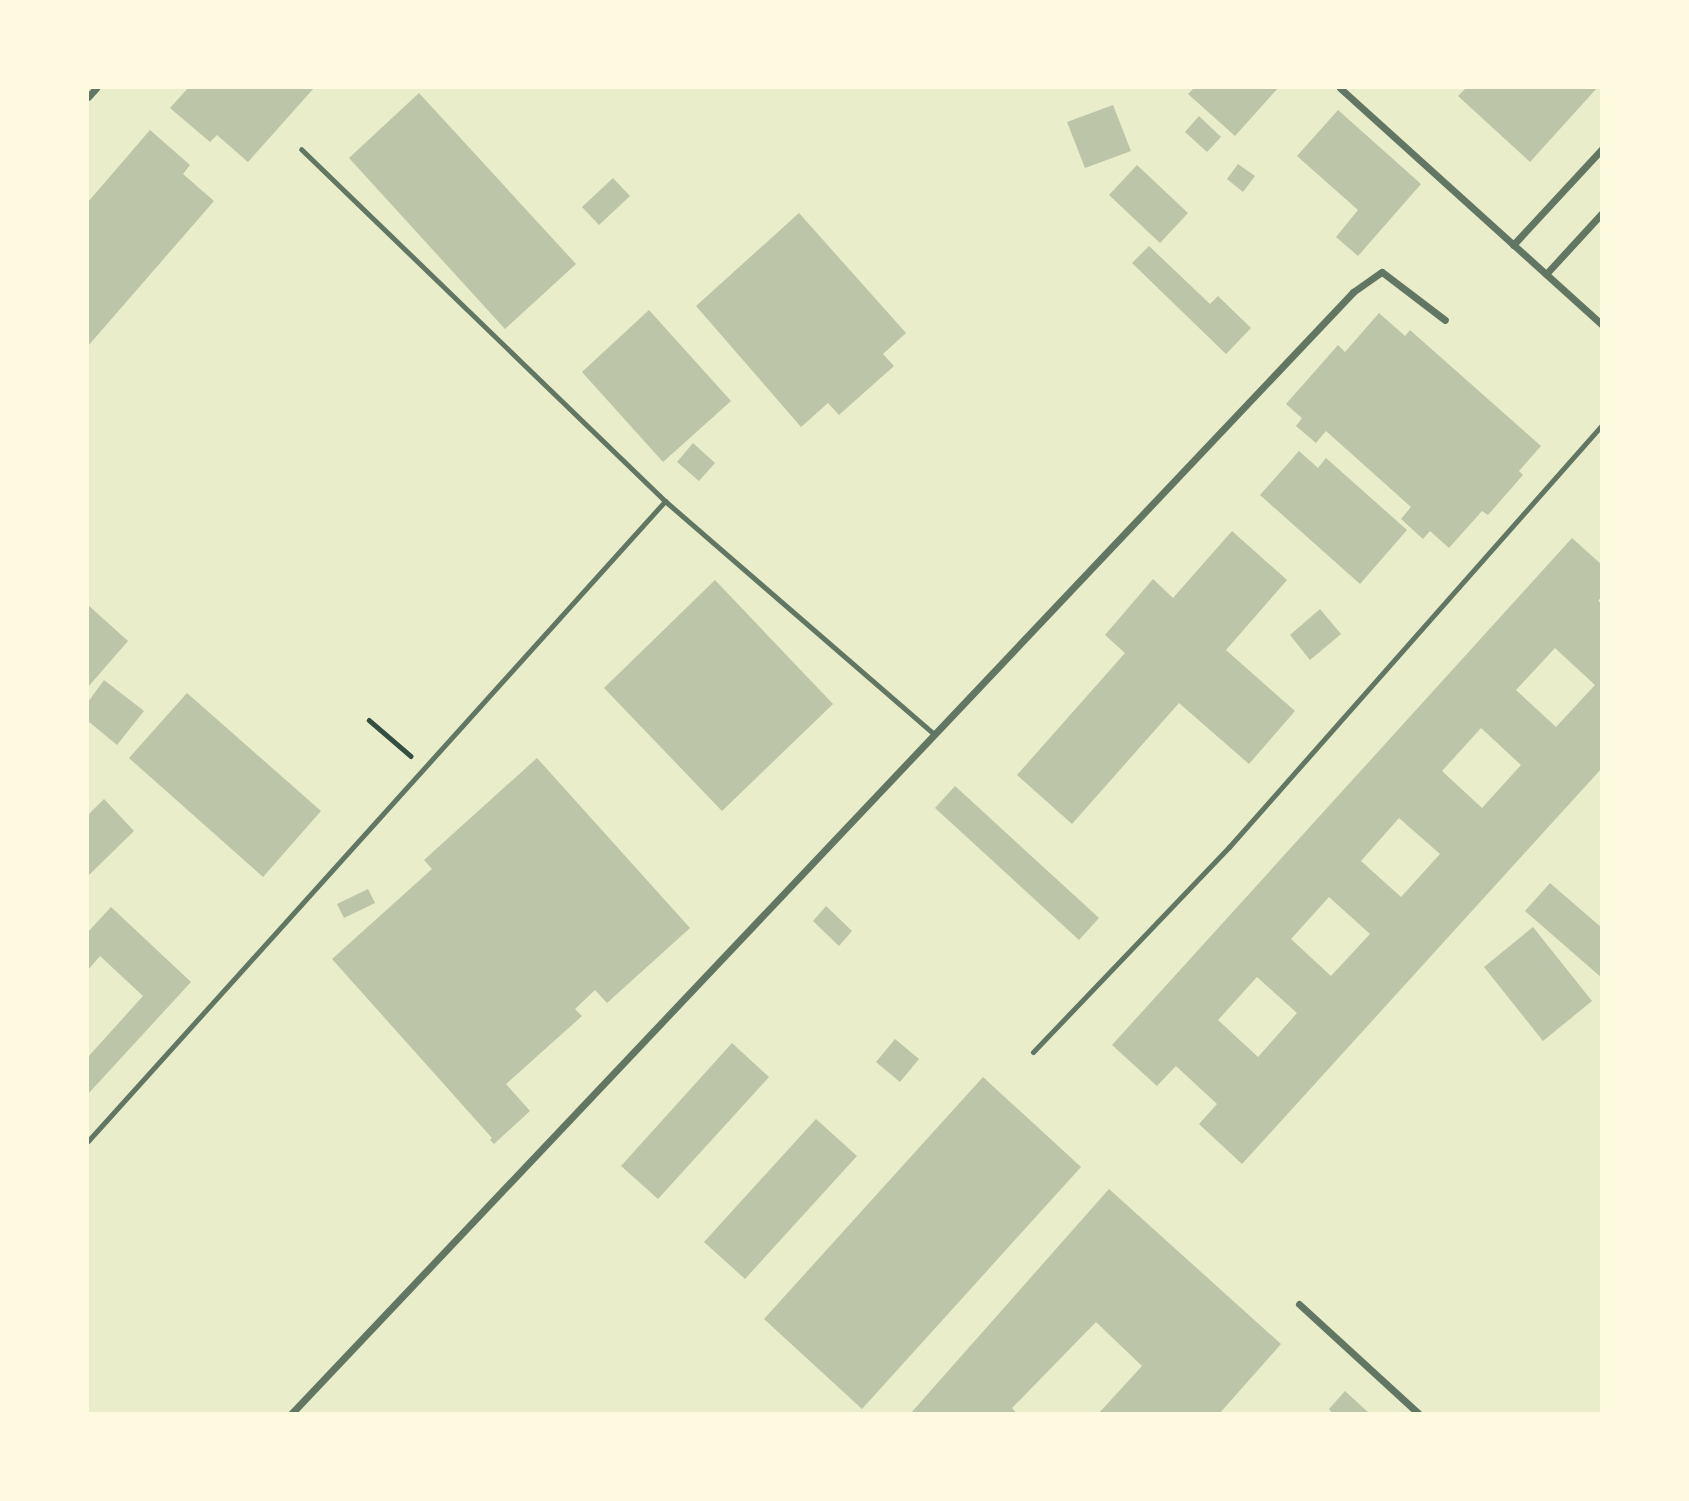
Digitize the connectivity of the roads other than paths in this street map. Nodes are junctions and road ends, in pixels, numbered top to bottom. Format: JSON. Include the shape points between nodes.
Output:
{"nodes":[{"id":1,"x":96,"y":88,"type":"edge"},
{"id":2,"x":1340,"y":88,"type":"edge"},
{"id":3,"x":88,"y":97,"type":"edge"},
{"id":4,"x":302,"y":149,"type":"dead end"},
{"id":5,"x":1601,"y":149,"type":"edge"},
{"id":6,"x":1601,"y":213,"type":"edge"},
{"id":7,"x":1513,"y":245,"type":"junction"},
{"id":8,"x":1546,"y":274,"type":"junction"},
{"id":9,"x":1445,"y":320,"type":"dead end"},
{"id":10,"x":1601,"y":325,"type":"edge"},
{"id":11,"x":1601,"y":425,"type":"edge"},
{"id":12,"x":665,"y":501,"type":"junction"},
{"id":13,"x":934,"y":734,"type":"junction"},
{"id":14,"x":1033,"y":1052,"type":"dead end"},
{"id":15,"x":88,"y":1141,"type":"edge"},
{"id":16,"x":1299,"y":1304,"type":"dead end"},
{"id":17,"x":291,"y":1413,"type":"edge"},
{"id":18,"x":1419,"y":1413,"type":"edge"}],
"edges":[{"from":1,"to":3,"type":"street"},
{"from":2,"to":7,"type":"street"},
{"from":4,"to":12,"type":"lane"},
{"from":5,"to":7,"type":"street"},
{"from":6,"to":8,"type":"street"},
{"from":7,"to":8,"type":"street"},
{"from":8,"to":10,"type":"street"},
{"from":9,"to":13,"type":"street","via":[[1382,271],[1353,292]]},
{"from":11,"to":14,"type":"lane","via":[[1229,847]]},
{"from":12,"to":13,"type":"lane"},
{"from":12,"to":15,"type":"lane"},
{"from":13,"to":17,"type":"street"},
{"from":16,"to":18,"type":"street"}]}
